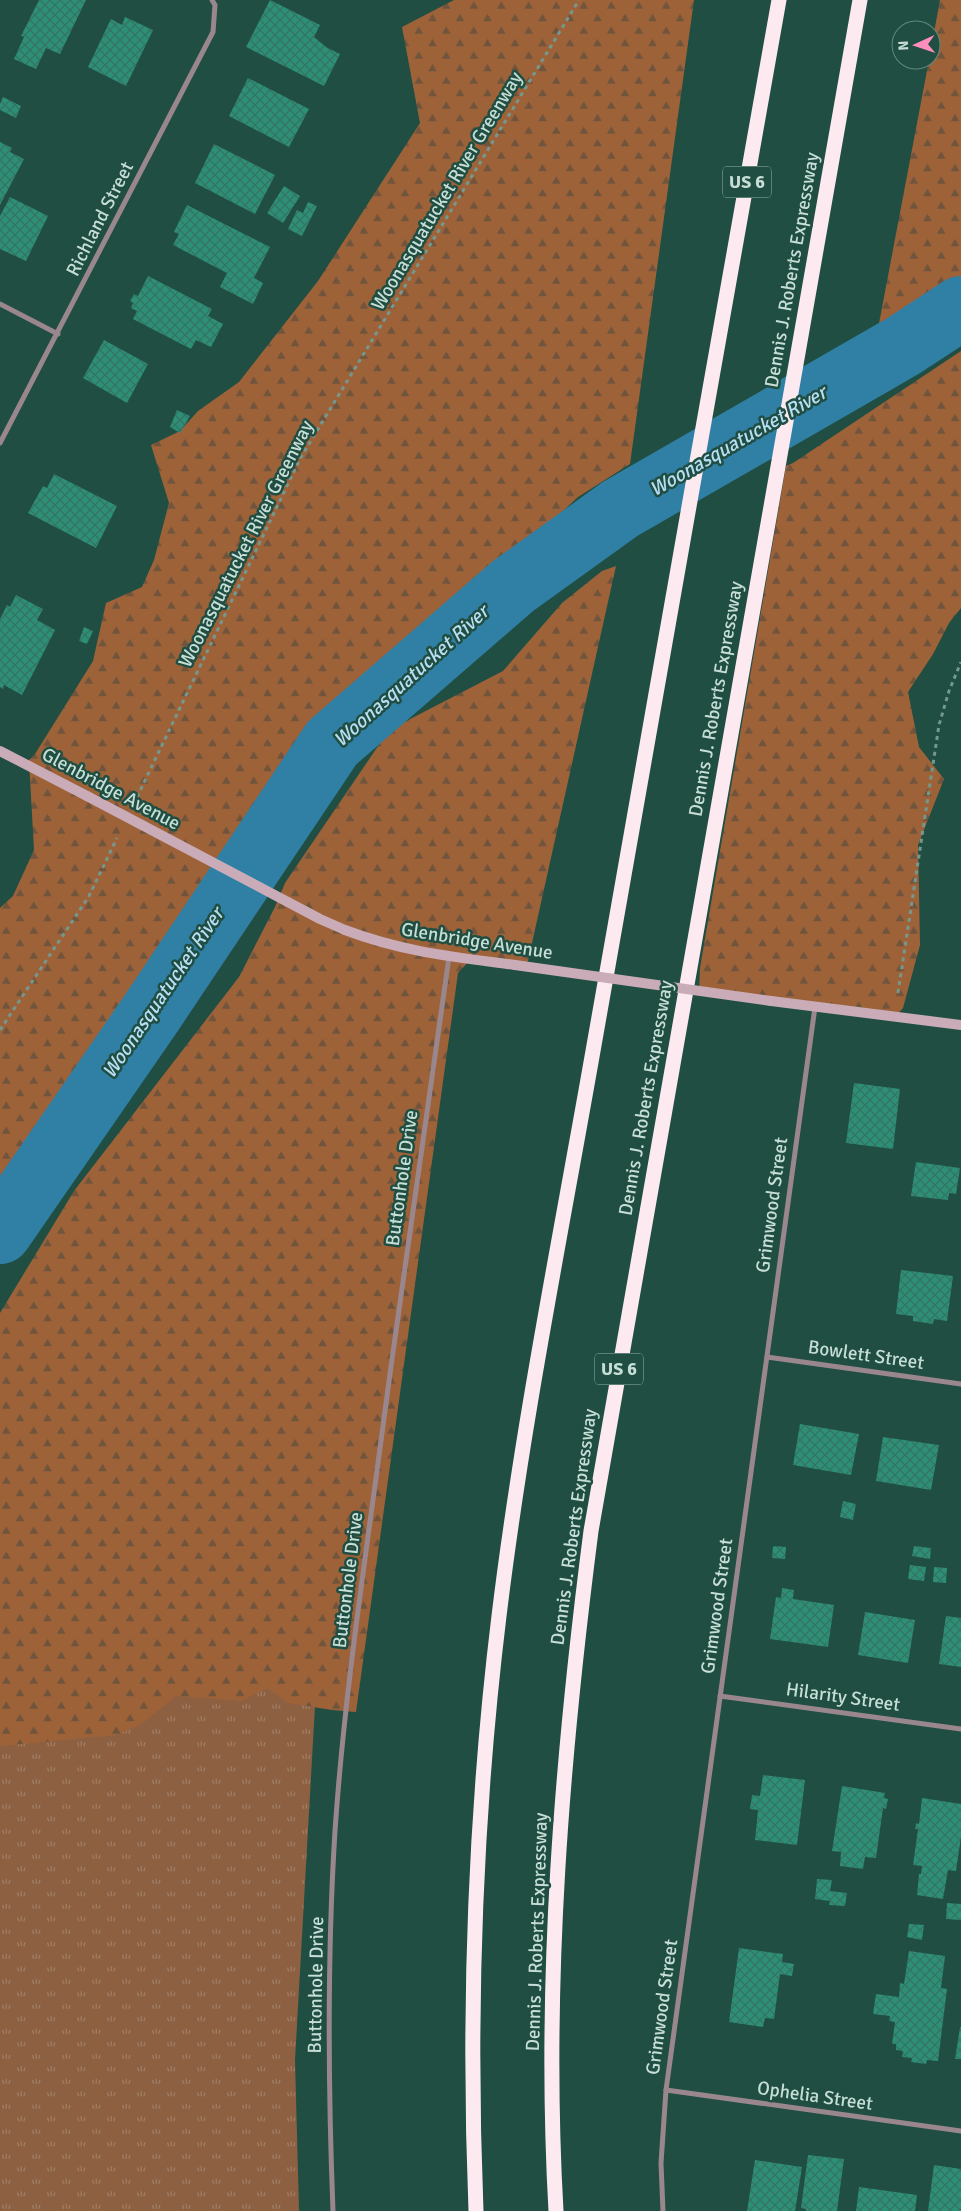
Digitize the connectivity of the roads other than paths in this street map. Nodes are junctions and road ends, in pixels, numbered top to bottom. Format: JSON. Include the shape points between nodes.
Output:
{"nodes":[{"id":1,"x":779,"y":0,"type":"edge"},
{"id":2,"x":860,"y":0,"type":"edge"},
{"id":3,"x":214,"y":2,"type":"edge"},
{"id":4,"x":0,"y":304,"type":"edge"},
{"id":5,"x":58,"y":334,"type":"junction"},
{"id":6,"x":0,"y":443,"type":"edge"},
{"id":7,"x":0,"y":751,"type":"edge"},
{"id":8,"x":449,"y":957,"type":"junction"},
{"id":9,"x":815,"y":1006,"type":"junction"},
{"id":10,"x":961,"y":1025,"type":"edge"},
{"id":11,"x":767,"y":1357,"type":"junction"},
{"id":12,"x":961,"y":1384,"type":"edge"},
{"id":13,"x":720,"y":1696,"type":"junction"},
{"id":14,"x":961,"y":1728,"type":"edge"},
{"id":15,"x":666,"y":2090,"type":"junction"},
{"id":16,"x":961,"y":2130,"type":"edge"},
{"id":17,"x":333,"y":2211,"type":"edge"},
{"id":18,"x":476,"y":2211,"type":"edge"},
{"id":19,"x":556,"y":2211,"type":"edge"},
{"id":20,"x":663,"y":2211,"type":"edge"}],
"edges":[{"from":1,"to":18,"type":"highway","number":"US 6","via":[[540,1355],[499,1615],[486,1744],[478,1886],[473,2140]]},
{"from":2,"to":19,"type":"highway","name":"Dennis J. Roberts Expressway","number":"US 6","via":[[591,1531],[563,1786],[556,1914],[552,2054]]},
{"from":3,"to":5,"type":"street","name":"Richland Street","via":[[213,32]]},
{"from":4,"to":5,"type":"street"},
{"from":5,"to":6,"type":"street","name":"Richland Street"},
{"from":7,"to":8,"type":"main road","name":"Glenbridge Avenue","bridge":true,"via":[[320,919],[394,947]]},
{"from":8,"to":9,"type":"main road","name":"Glenbridge Avenue","bridge":true},
{"from":8,"to":17,"type":"street","name":"Buttonhole Drive","via":[[345,1726],[330,1938]]},
{"from":9,"to":10,"type":"main road","name":"Glenbridge Avenue"},
{"from":9,"to":11,"type":"street","name":"Grimwood Street"},
{"from":11,"to":12,"type":"street","name":"Bowlett Street"},
{"from":11,"to":13,"type":"street","name":"Grimwood Street"},
{"from":13,"to":14,"type":"street","name":"Hilarity Street"},
{"from":13,"to":15,"type":"street","name":"Grimwood Street"},
{"from":15,"to":16,"type":"street","name":"Ophelia Street"},
{"from":15,"to":20,"type":"street","name":"Grimwood Street","via":[[661,2163]]}]}
